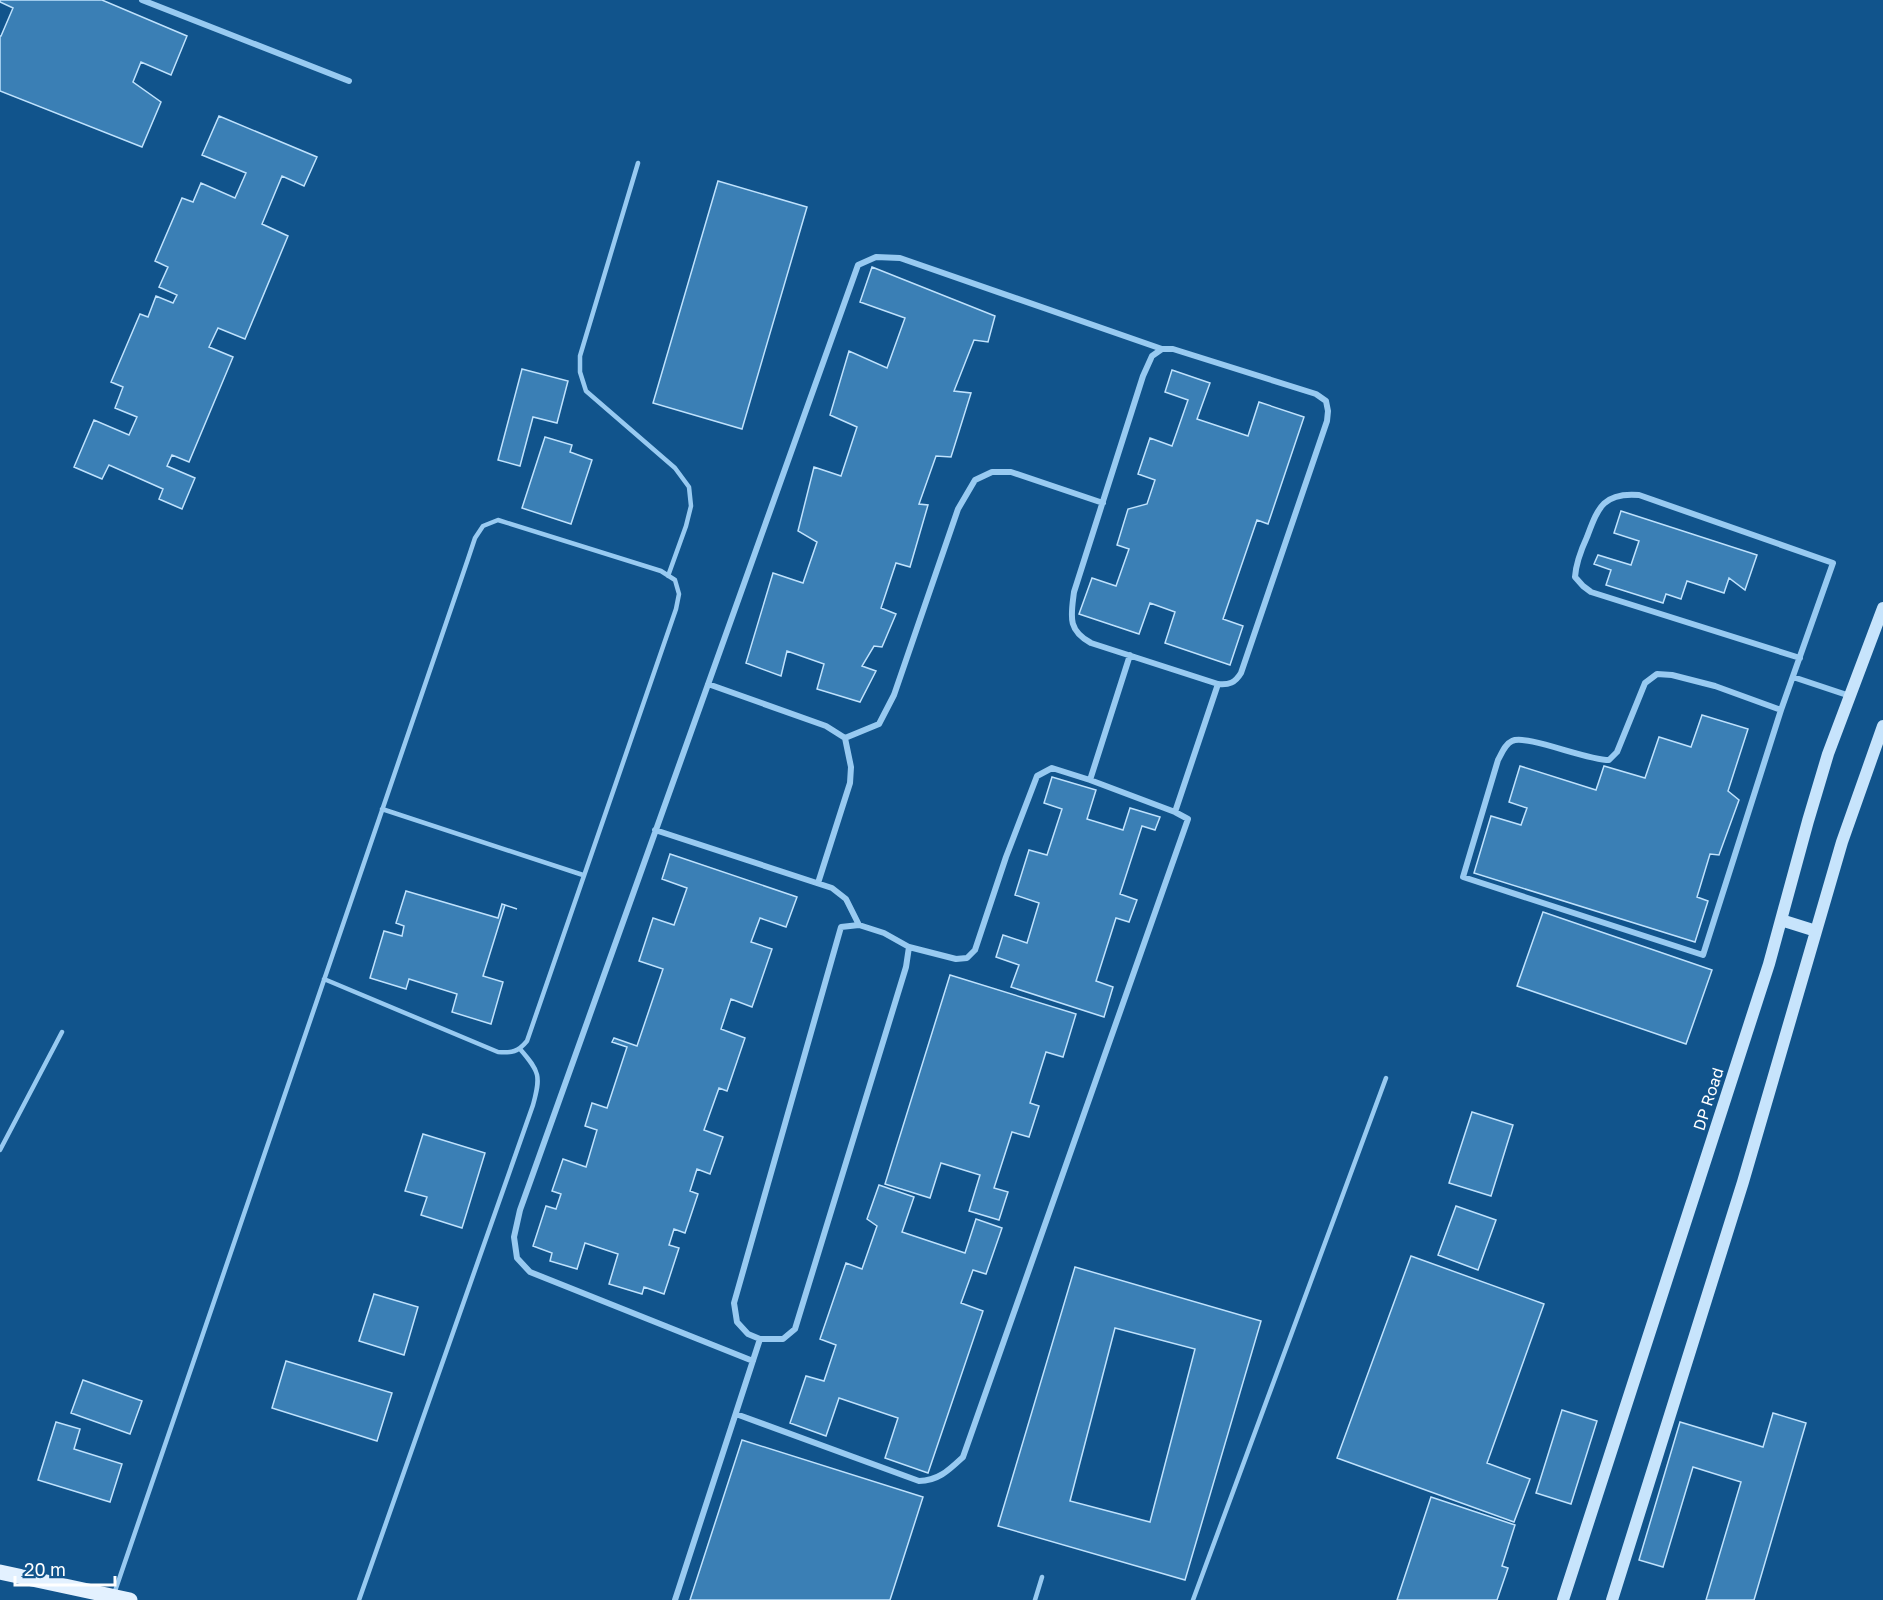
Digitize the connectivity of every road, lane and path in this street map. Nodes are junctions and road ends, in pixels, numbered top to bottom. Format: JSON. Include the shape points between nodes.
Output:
{"nodes":[{"id":1,"x":142,"y":0,"type":"edge"},
{"id":2,"x":349,"y":81,"type":"dead end"},
{"id":3,"x":638,"y":163,"type":"dead end"},
{"id":4,"x":1162,"y":349,"type":"junction"},
{"id":5,"x":1103,"y":503,"type":"junction"},
{"id":6,"x":668,"y":576,"type":"junction"},
{"id":7,"x":1883,"y":608,"type":"edge"},
{"id":8,"x":1130,"y":655,"type":"junction"},
{"id":9,"x":1800,"y":658,"type":"junction"},
{"id":10,"x":1793,"y":677,"type":"junction"},
{"id":11,"x":708,"y":684,"type":"junction"},
{"id":12,"x":1218,"y":684,"type":"junction"},
{"id":13,"x":1850,"y":696,"type":"junction"},
{"id":14,"x":1781,"y":710,"type":"junction"},
{"id":15,"x":1883,"y":726,"type":"edge"},
{"id":16,"x":845,"y":738,"type":"junction"},
{"id":17,"x":1090,"y":780,"type":"junction"},
{"id":18,"x":382,"y":808,"type":"junction"},
{"id":19,"x":1175,"y":812,"type":"junction"},
{"id":20,"x":656,"y":831,"type":"junction"},
{"id":21,"x":583,"y":875,"type":"junction"},
{"id":22,"x":818,"y":883,"type":"junction"},
{"id":23,"x":1781,"y":920,"type":"junction"},
{"id":24,"x":859,"y":925,"type":"junction"},
{"id":25,"x":1816,"y":931,"type":"junction"},
{"id":26,"x":909,"y":947,"type":"junction"},
{"id":27,"x":324,"y":979,"type":"junction"},
{"id":28,"x":62,"y":1032,"type":"dead end"},
{"id":29,"x":520,"y":1049,"type":"junction"},
{"id":30,"x":1386,"y":1078,"type":"dead end"},
{"id":31,"x":0,"y":1150,"type":"edge"},
{"id":32,"x":760,"y":1339,"type":"junction"},
{"id":33,"x":753,"y":1361,"type":"junction"},
{"id":34,"x":736,"y":1414,"type":"junction"},
{"id":35,"x":0,"y":1572,"type":"edge"},
{"id":36,"x":1042,"y":1577,"type":"dead end"},
{"id":37,"x":113,"y":1596,"type":"junction"},
{"id":38,"x":130,"y":1600,"type":"edge"},
{"id":39,"x":359,"y":1600,"type":"edge"},
{"id":40,"x":675,"y":1600,"type":"edge"},
{"id":41,"x":1035,"y":1600,"type":"edge"},
{"id":42,"x":1192,"y":1600,"type":"edge"},
{"id":43,"x":1563,"y":1600,"type":"edge"},
{"id":44,"x":1612,"y":1600,"type":"edge"}],
"edges":[{"from":1,"to":2,"type":"street"},
{"from":3,"to":6,"type":"lane","via":[[580,356],[579,372],[586,391],[675,468],[689,487],[691,506]]},
{"from":4,"to":5,"type":"street","via":[[1152,356],[1143,376]]},
{"from":4,"to":11,"type":"street","via":[[900,258],[876,256],[858,265]]},
{"from":4,"to":12,"type":"street","via":[[1173,349],[1316,394],[1326,401],[1328,411],[1241,673],[1237,681]]},
{"from":5,"to":8,"type":"street","via":[[1074,592],[1071,614],[1079,636]]},
{"from":5,"to":16,"type":"street","via":[[1011,472],[992,472],[975,480],[958,509],[894,694],[879,724]]},
{"from":6,"to":18,"type":"lane","via":[[498,520],[483,526],[475,538]]},
{"from":6,"to":21,"type":"lane","via":[[675,580],[679,594],[676,609]]},
{"from":7,"to":13,"type":"street","name":"DP Road"},
{"from":8,"to":12,"type":"street"},
{"from":8,"to":17,"type":"street"},
{"from":9,"to":9,"type":"street","via":[[1833,563],[1639,495],[1622,494],[1597,510],[1576,565],[1575,577],[1582,586]]},
{"from":9,"to":10,"type":"street"},
{"from":10,"to":13,"type":"street"},
{"from":10,"to":14,"type":"street"},
{"from":11,"to":16,"type":"street","via":[[826,726]]},
{"from":11,"to":20,"type":"street"},
{"from":12,"to":19,"type":"street"},
{"from":13,"to":23,"type":"street","name":"DP Road","via":[[1828,754]]},
{"from":14,"to":14,"type":"street","via":[[1715,686],[1657,674],[1645,682],[1617,753],[1609,760],[1512,740],[1498,760],[1463,877],[1702,955]]},
{"from":15,"to":25,"type":"street"},
{"from":16,"to":22,"type":"street","via":[[852,767],[850,783]]},
{"from":17,"to":19,"type":"street"},
{"from":17,"to":26,"type":"street","via":[[1052,768],[1037,776],[975,950],[967,958],[956,959]]},
{"from":18,"to":21,"type":"lane"},
{"from":18,"to":27,"type":"lane"},
{"from":19,"to":34,"type":"street","via":[[1188,819],[963,1457],[932,1481],[919,1481]]},
{"from":20,"to":22,"type":"street"},
{"from":20,"to":33,"type":"street","via":[[520,1210],[514,1237],[518,1258],[530,1272]]},
{"from":21,"to":29,"type":"lane","via":[[527,1041]]},
{"from":22,"to":24,"type":"street","via":[[846,899]]},
{"from":23,"to":25,"type":"street"},
{"from":23,"to":43,"type":"street","name":"DP Road"},
{"from":24,"to":26,"type":"street"},
{"from":24,"to":32,"type":"street","via":[[841,927],[734,1303],[737,1322],[748,1334]]},
{"from":25,"to":44,"type":"street","via":[[1743,1182]]},
{"from":26,"to":32,"type":"street","via":[[795,1329],[783,1339]]},
{"from":27,"to":29,"type":"lane","via":[[498,1052]]},
{"from":27,"to":37,"type":"lane"},
{"from":28,"to":31,"type":"lane"},
{"from":29,"to":39,"type":"lane","via":[[537,1072],[533,1105]]},
{"from":30,"to":42,"type":"lane"},
{"from":32,"to":33,"type":"street"},
{"from":33,"to":34,"type":"street"},
{"from":34,"to":40,"type":"street"},
{"from":35,"to":37,"type":"main road"},
{"from":36,"to":41,"type":"lane"},
{"from":37,"to":38,"type":"main road"}]}
